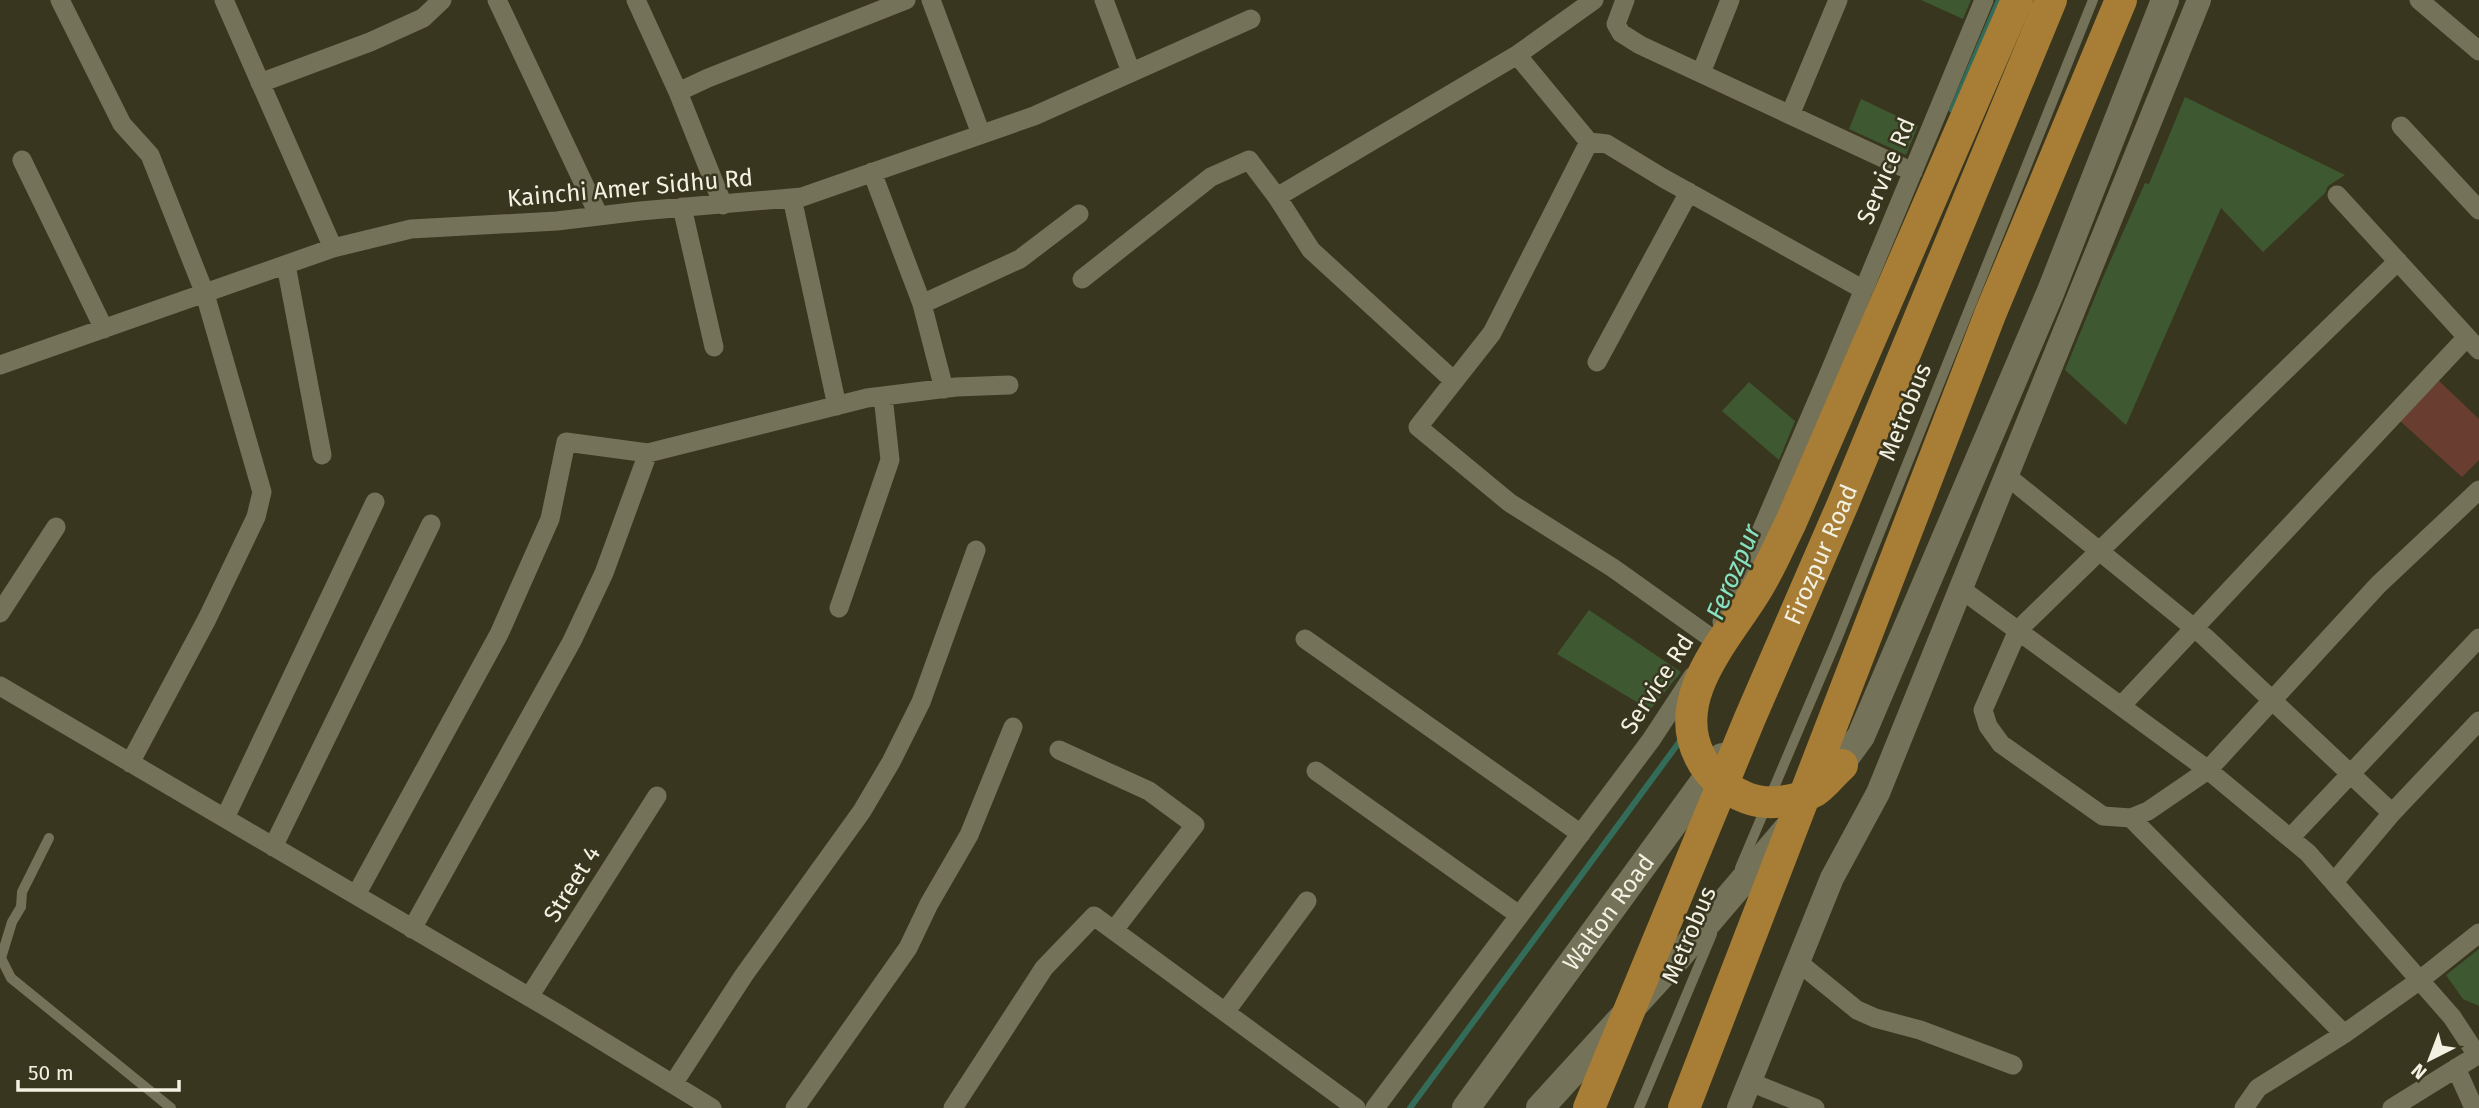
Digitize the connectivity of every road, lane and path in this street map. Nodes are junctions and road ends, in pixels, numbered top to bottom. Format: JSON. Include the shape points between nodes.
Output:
{"nodes":[{"id":1,"x":60,"y":0,"type":"edge"},
{"id":2,"x":224,"y":0,"type":"edge"},
{"id":3,"x":442,"y":0,"type":"edge"},
{"id":4,"x":497,"y":0,"type":"edge"},
{"id":5,"x":636,"y":0,"type":"edge"},
{"id":6,"x":906,"y":0,"type":"edge"},
{"id":7,"x":931,"y":0,"type":"edge"},
{"id":8,"x":1104,"y":0,"type":"edge"},
{"id":9,"x":1594,"y":0,"type":"edge"},
{"id":10,"x":1625,"y":0,"type":"edge"},
{"id":11,"x":1730,"y":0,"type":"edge"},
{"id":12,"x":1838,"y":0,"type":"edge"},
{"id":13,"x":1984,"y":0,"type":"edge"},
{"id":14,"x":2017,"y":0,"type":"edge"},
{"id":15,"x":2051,"y":0,"type":"edge"},
{"id":16,"x":2092,"y":0,"type":"edge"},
{"id":17,"x":2121,"y":0,"type":"edge"},
{"id":18,"x":2165,"y":0,"type":"edge"},
{"id":19,"x":2199,"y":0,"type":"edge"},
{"id":20,"x":2419,"y":0,"type":"edge"},
{"id":21,"x":1251,"y":19,"type":"dead end"},
{"id":22,"x":2479,"y":51,"type":"edge"},
{"id":23,"x":1517,"y":55,"type":"junction"},
{"id":24,"x":1131,"y":72,"type":"junction"},
{"id":25,"x":1700,"y":73,"type":"junction"},
{"id":26,"x":260,"y":83,"type":"junction"},
{"id":27,"x":678,"y":92,"type":"junction"},
{"id":28,"x":1790,"y":115,"type":"junction"},
{"id":29,"x":2401,"y":127,"type":"dead end"},
{"id":30,"x":981,"y":134,"type":"junction"},
{"id":31,"x":1589,"y":142,"type":"junction"},
{"id":32,"x":22,"y":160,"type":"dead end"},
{"id":33,"x":872,"y":172,"type":"junction"},
{"id":34,"x":1913,"y":173,"type":"junction"},
{"id":35,"x":1689,"y":192,"type":"junction"},
{"id":36,"x":2337,"y":195,"type":"dead end"},
{"id":37,"x":1277,"y":197,"type":"junction"},
{"id":38,"x":792,"y":198,"type":"junction"},
{"id":39,"x":723,"y":205,"type":"junction"},
{"id":40,"x":682,"y":207,"type":"junction"},
{"id":41,"x":2479,"y":211,"type":"edge"},
{"id":42,"x":1079,"y":214,"type":"dead end"},
{"id":43,"x":599,"y":216,"type":"junction"},
{"id":44,"x":334,"y":248,"type":"junction"},
{"id":45,"x":2398,"y":261,"type":"junction"},
{"id":46,"x":286,"y":265,"type":"junction"},
{"id":47,"x":1082,"y":279,"type":"dead end"},
{"id":48,"x":1864,"y":289,"type":"junction"},
{"id":49,"x":205,"y":294,"type":"junction"},
{"id":50,"x":922,"y":304,"type":"junction"},
{"id":51,"x":104,"y":329,"type":"junction"},
{"id":52,"x":2473,"y":343,"type":"edge"},
{"id":53,"x":714,"y":347,"type":"dead end"},
{"id":54,"x":2,"y":361,"type":"edge"},
{"id":55,"x":1597,"y":362,"type":"dead end"},
{"id":56,"x":1454,"y":381,"type":"junction"},
{"id":57,"x":1009,"y":385,"type":"dead end"},
{"id":58,"x":944,"y":389,"type":"junction"},
{"id":59,"x":883,"y":397,"type":"junction"},
{"id":60,"x":837,"y":406,"type":"junction"},
{"id":61,"x":648,"y":453,"type":"junction"},
{"id":62,"x":322,"y":455,"type":"dead end"},
{"id":63,"x":2007,"y":476,"type":"junction"},
{"id":64,"x":2479,"y":490,"type":"edge"},
{"id":65,"x":375,"y":502,"type":"dead end"},
{"id":66,"x":431,"y":524,"type":"dead end"},
{"id":67,"x":56,"y":527,"type":"dead end"},
{"id":68,"x":976,"y":550,"type":"dead end"},
{"id":69,"x":2099,"y":550,"type":"junction"},
{"id":70,"x":1961,"y":589,"type":"junction"},
{"id":71,"x":839,"y":608,"type":"dead end"},
{"id":72,"x":0,"y":613,"type":"edge"},
{"id":73,"x":2193,"y":627,"type":"junction"},
{"id":74,"x":2018,"y":630,"type":"junction"},
{"id":75,"x":2479,"y":638,"type":"edge"},
{"id":76,"x":1305,"y":639,"type":"dead end"},
{"id":77,"x":1714,"y":640,"type":"junction"},
{"id":78,"x":0,"y":686,"type":"edge"},
{"id":79,"x":2272,"y":699,"type":"junction"},
{"id":80,"x":2121,"y":706,"type":"junction"},
{"id":81,"x":1750,"y":718,"type":"junction"},
{"id":82,"x":2479,"y":721,"type":"edge"},
{"id":83,"x":1013,"y":726,"type":"dead end"},
{"id":84,"x":1059,"y":750,"type":"dead end"},
{"id":85,"x":130,"y":762,"type":"junction"},
{"id":86,"x":1842,"y":765,"type":"junction"},
{"id":87,"x":2208,"y":770,"type":"junction"},
{"id":88,"x":1316,"y":771,"type":"dead end"},
{"id":89,"x":2351,"y":774,"type":"junction"},
{"id":90,"x":657,"y":796,"type":"dead end"},
{"id":91,"x":2392,"y":813,"type":"junction"},
{"id":92,"x":225,"y":818,"type":"junction"},
{"id":93,"x":2131,"y":818,"type":"junction"},
{"id":94,"x":1581,"y":834,"type":"junction"},
{"id":95,"x":49,"y":838,"type":"dead end"},
{"id":96,"x":2290,"y":838,"type":"junction"},
{"id":97,"x":273,"y":847,"type":"junction"},
{"id":98,"x":2334,"y":882,"type":"junction"},
{"id":99,"x":356,"y":895,"type":"junction"},
{"id":100,"x":1307,"y":901,"type":"dead end"},
{"id":101,"x":1519,"y":915,"type":"junction"},
{"id":102,"x":412,"y":929,"type":"junction"},
{"id":103,"x":1114,"y":930,"type":"junction"},
{"id":104,"x":2479,"y":933,"type":"edge"},
{"id":105,"x":1798,"y":962,"type":"junction"},
{"id":106,"x":2420,"y":981,"type":"junction"},
{"id":107,"x":529,"y":998,"type":"junction"},
{"id":108,"x":1226,"y":1011,"type":"junction"},
{"id":109,"x":2344,"y":1034,"type":"junction"},
{"id":110,"x":2478,"y":1055,"type":"edge"},
{"id":111,"x":2012,"y":1065,"type":"dead end"},
{"id":112,"x":2456,"y":1068,"type":"junction"},
{"id":113,"x":1750,"y":1082,"type":"junction"},
{"id":114,"x":673,"y":1084,"type":"junction"},
{"id":115,"x":161,"y":1099,"type":"junction"},
{"id":116,"x":152,"y":1108,"type":"edge"},
{"id":117,"x":171,"y":1108,"type":"edge"},
{"id":118,"x":712,"y":1108,"type":"edge"},
{"id":119,"x":795,"y":1108,"type":"edge"},
{"id":120,"x":953,"y":1108,"type":"edge"},
{"id":121,"x":1356,"y":1108,"type":"edge"},
{"id":122,"x":1375,"y":1108,"type":"edge"},
{"id":123,"x":1466,"y":1108,"type":"edge"},
{"id":124,"x":1540,"y":1108,"type":"edge"},
{"id":125,"x":1589,"y":1108,"type":"edge"},
{"id":126,"x":1639,"y":1108,"type":"edge"},
{"id":127,"x":1684,"y":1108,"type":"edge"},
{"id":128,"x":1739,"y":1108,"type":"edge"},
{"id":129,"x":1815,"y":1108,"type":"edge"},
{"id":130,"x":2244,"y":1108,"type":"edge"},
{"id":131,"x":2392,"y":1108,"type":"edge"},
{"id":132,"x":2474,"y":1108,"type":"edge"}],
"edges":[{"from":1,"to":49,"type":"street","via":[[122,124],[150,155]]},
{"from":2,"to":26,"type":"street"},
{"from":3,"to":26,"type":"street","via":[[423,18]]},
{"from":4,"to":43,"type":"street"},
{"from":5,"to":27,"type":"street"},
{"from":6,"to":27,"type":"street"},
{"from":7,"to":30,"type":"street"},
{"from":8,"to":24,"type":"street"},
{"from":9,"to":23,"type":"street"},
{"from":10,"to":25,"type":"street","via":[[1616,24],[1621,33]]},
{"from":11,"to":25,"type":"street"},
{"from":12,"to":28,"type":"street"},
{"from":13,"to":34,"type":"street","name":"Service Rd"},
{"from":14,"to":86,"type":"main road","via":[[1791,522],[1758,587],[1700,679],[1690,709],[1693,743],[1706,770],[1731,792],[1755,801],[1782,802],[1815,791]]},
{"from":15,"to":81,"type":"main road","name":"Firozpur Road"},
{"from":16,"to":126,"type":"lane","name":"Metrobus","via":[[1837,639]]},
{"from":17,"to":127,"type":"main road","via":[[1991,312]]},
{"from":18,"to":86,"type":"main road","via":[[2052,291],[1861,736]]},
{"from":19,"to":63,"type":"street"},
{"from":20,"to":22,"type":"street"},
{"from":21,"to":24,"type":"street","name":"Kainchi Amer Sidhu Rd"},
{"from":23,"to":31,"type":"street"},
{"from":23,"to":37,"type":"street"},
{"from":24,"to":30,"type":"street","name":"Kainchi Amer Sidhu Rd","via":[[1034,116]]},
{"from":25,"to":28,"type":"street"},
{"from":26,"to":44,"type":"street"},
{"from":27,"to":39,"type":"street"},
{"from":28,"to":34,"type":"street"},
{"from":29,"to":41,"type":"street"},
{"from":30,"to":33,"type":"street","name":"Kainchi Amer Sidhu Rd"},
{"from":31,"to":35,"type":"street","via":[[1607,144]]},
{"from":31,"to":56,"type":"street","via":[[1492,333]]},
{"from":32,"to":51,"type":"street"},
{"from":33,"to":38,"type":"street","name":"Kainchi Amer Sidhu Rd"},
{"from":33,"to":50,"type":"street"},
{"from":34,"to":48,"type":"street","name":"Service Rd"},
{"from":35,"to":48,"type":"street"},
{"from":35,"to":55,"type":"street"},
{"from":36,"to":45,"type":"street"},
{"from":37,"to":47,"type":"street","via":[[1249,160],[1211,177]]},
{"from":37,"to":56,"type":"street","via":[[1311,250]]},
{"from":38,"to":39,"type":"street","name":"Kainchi Amer Sidhu Rd"},
{"from":38,"to":60,"type":"street"},
{"from":39,"to":40,"type":"street","name":"Kainchi Amer Sidhu Rd"},
{"from":40,"to":43,"type":"street","name":"Kainchi Amer Sidhu Rd"},
{"from":40,"to":53,"type":"street"},
{"from":42,"to":50,"type":"street","via":[[1020,259]]},
{"from":43,"to":44,"type":"street","name":"Kainchi Amer Sidhu Rd","via":[[411,229]]},
{"from":44,"to":46,"type":"street","name":"Kainchi Amer Sidhu Rd"},
{"from":45,"to":52,"type":"street"},
{"from":45,"to":69,"type":"street"},
{"from":46,"to":49,"type":"street","name":"Kainchi Amer Sidhu Rd"},
{"from":46,"to":62,"type":"street"},
{"from":48,"to":77,"type":"street","name":"Service Rd"},
{"from":49,"to":51,"type":"street","name":"Kainchi Amer Sidhu Rd"},
{"from":49,"to":85,"type":"street","via":[[262,492],[251,529],[207,619]]},
{"from":50,"to":58,"type":"street"},
{"from":51,"to":54,"type":"street","name":"Kainchi Amer Sidhu Rd"},
{"from":52,"to":73,"type":"street"},
{"from":56,"to":77,"type":"street","via":[[1418,427],[1510,503]]},
{"from":57,"to":58,"type":"street"},
{"from":58,"to":59,"type":"street"},
{"from":59,"to":60,"type":"street"},
{"from":59,"to":71,"type":"street","via":[[890,460]]},
{"from":60,"to":61,"type":"street"},
{"from":61,"to":99,"type":"street","via":[[566,442],[550,519],[499,634]]},
{"from":61,"to":102,"type":"street","via":[[604,573],[572,642]]},
{"from":63,"to":69,"type":"street"},
{"from":63,"to":70,"type":"street"},
{"from":64,"to":79,"type":"street","via":[[2378,585]]},
{"from":65,"to":92,"type":"street"},
{"from":66,"to":97,"type":"street"},
{"from":67,"to":72,"type":"street"},
{"from":68,"to":114,"type":"street","via":[[921,702],[891,762]]},
{"from":69,"to":73,"type":"street"},
{"from":69,"to":74,"type":"street"},
{"from":70,"to":74,"type":"street"},
{"from":70,"to":105,"type":"street","via":[[1878,793],[1832,878]]},
{"from":73,"to":79,"type":"street"},
{"from":73,"to":80,"type":"street"},
{"from":74,"to":80,"type":"street"},
{"from":74,"to":93,"type":"street","via":[[1983,710],[1988,726],[2001,744],[2103,816]]},
{"from":75,"to":89,"type":"street"},
{"from":76,"to":94,"type":"street"},
{"from":77,"to":94,"type":"street","name":"Service Rd","via":[[1651,740]]},
{"from":78,"to":85,"type":"street"},
{"from":79,"to":87,"type":"street"},
{"from":79,"to":89,"type":"street"},
{"from":80,"to":87,"type":"street"},
{"from":81,"to":123,"type":"main road","name":"Walton Road"},
{"from":81,"to":125,"type":"main road","name":"Firozpur Road"},
{"from":82,"to":91,"type":"street"},
{"from":83,"to":119,"type":"street","via":[[969,835],[908,948]]},
{"from":84,"to":103,"type":"street","via":[[1149,791],[1195,825]]},
{"from":85,"to":92,"type":"street"},
{"from":86,"to":124,"type":"main road","via":[[1678,957]]},
{"from":87,"to":93,"type":"street"},
{"from":87,"to":96,"type":"street"},
{"from":88,"to":101,"type":"street"},
{"from":89,"to":91,"type":"street"},
{"from":89,"to":96,"type":"street"},
{"from":90,"to":107,"type":"street","name":"Street 4"},
{"from":91,"to":98,"type":"street"},
{"from":92,"to":97,"type":"street"},
{"from":93,"to":109,"type":"street"},
{"from":94,"to":101,"type":"street","name":"Service Rd"},
{"from":95,"to":115,"type":"lane","via":[[22,892],[21,907],[1,958],[11,978]]},
{"from":96,"to":98,"type":"street"},
{"from":97,"to":99,"type":"street"},
{"from":98,"to":106,"type":"street"},
{"from":99,"to":102,"type":"street"},
{"from":100,"to":108,"type":"street"},
{"from":101,"to":122,"type":"street","name":"Service Rd"},
{"from":102,"to":107,"type":"street"},
{"from":103,"to":108,"type":"street"},
{"from":103,"to":120,"type":"street","via":[[1094,916],[1044,968]]},
{"from":104,"to":106,"type":"street"},
{"from":105,"to":111,"type":"street","via":[[1857,1010]]},
{"from":105,"to":113,"type":"street"},
{"from":106,"to":109,"type":"street"},
{"from":106,"to":110,"type":"street"},
{"from":107,"to":114,"type":"street"},
{"from":108,"to":121,"type":"street"},
{"from":109,"to":130,"type":"street","via":[[2258,1088]]},
{"from":110,"to":112,"type":"street"},
{"from":112,"to":131,"type":"street"},
{"from":112,"to":132,"type":"street"},
{"from":113,"to":128,"type":"street"},
{"from":113,"to":129,"type":"street"},
{"from":114,"to":118,"type":"street"},
{"from":115,"to":116,"type":"lane"},
{"from":115,"to":117,"type":"lane"}]}
